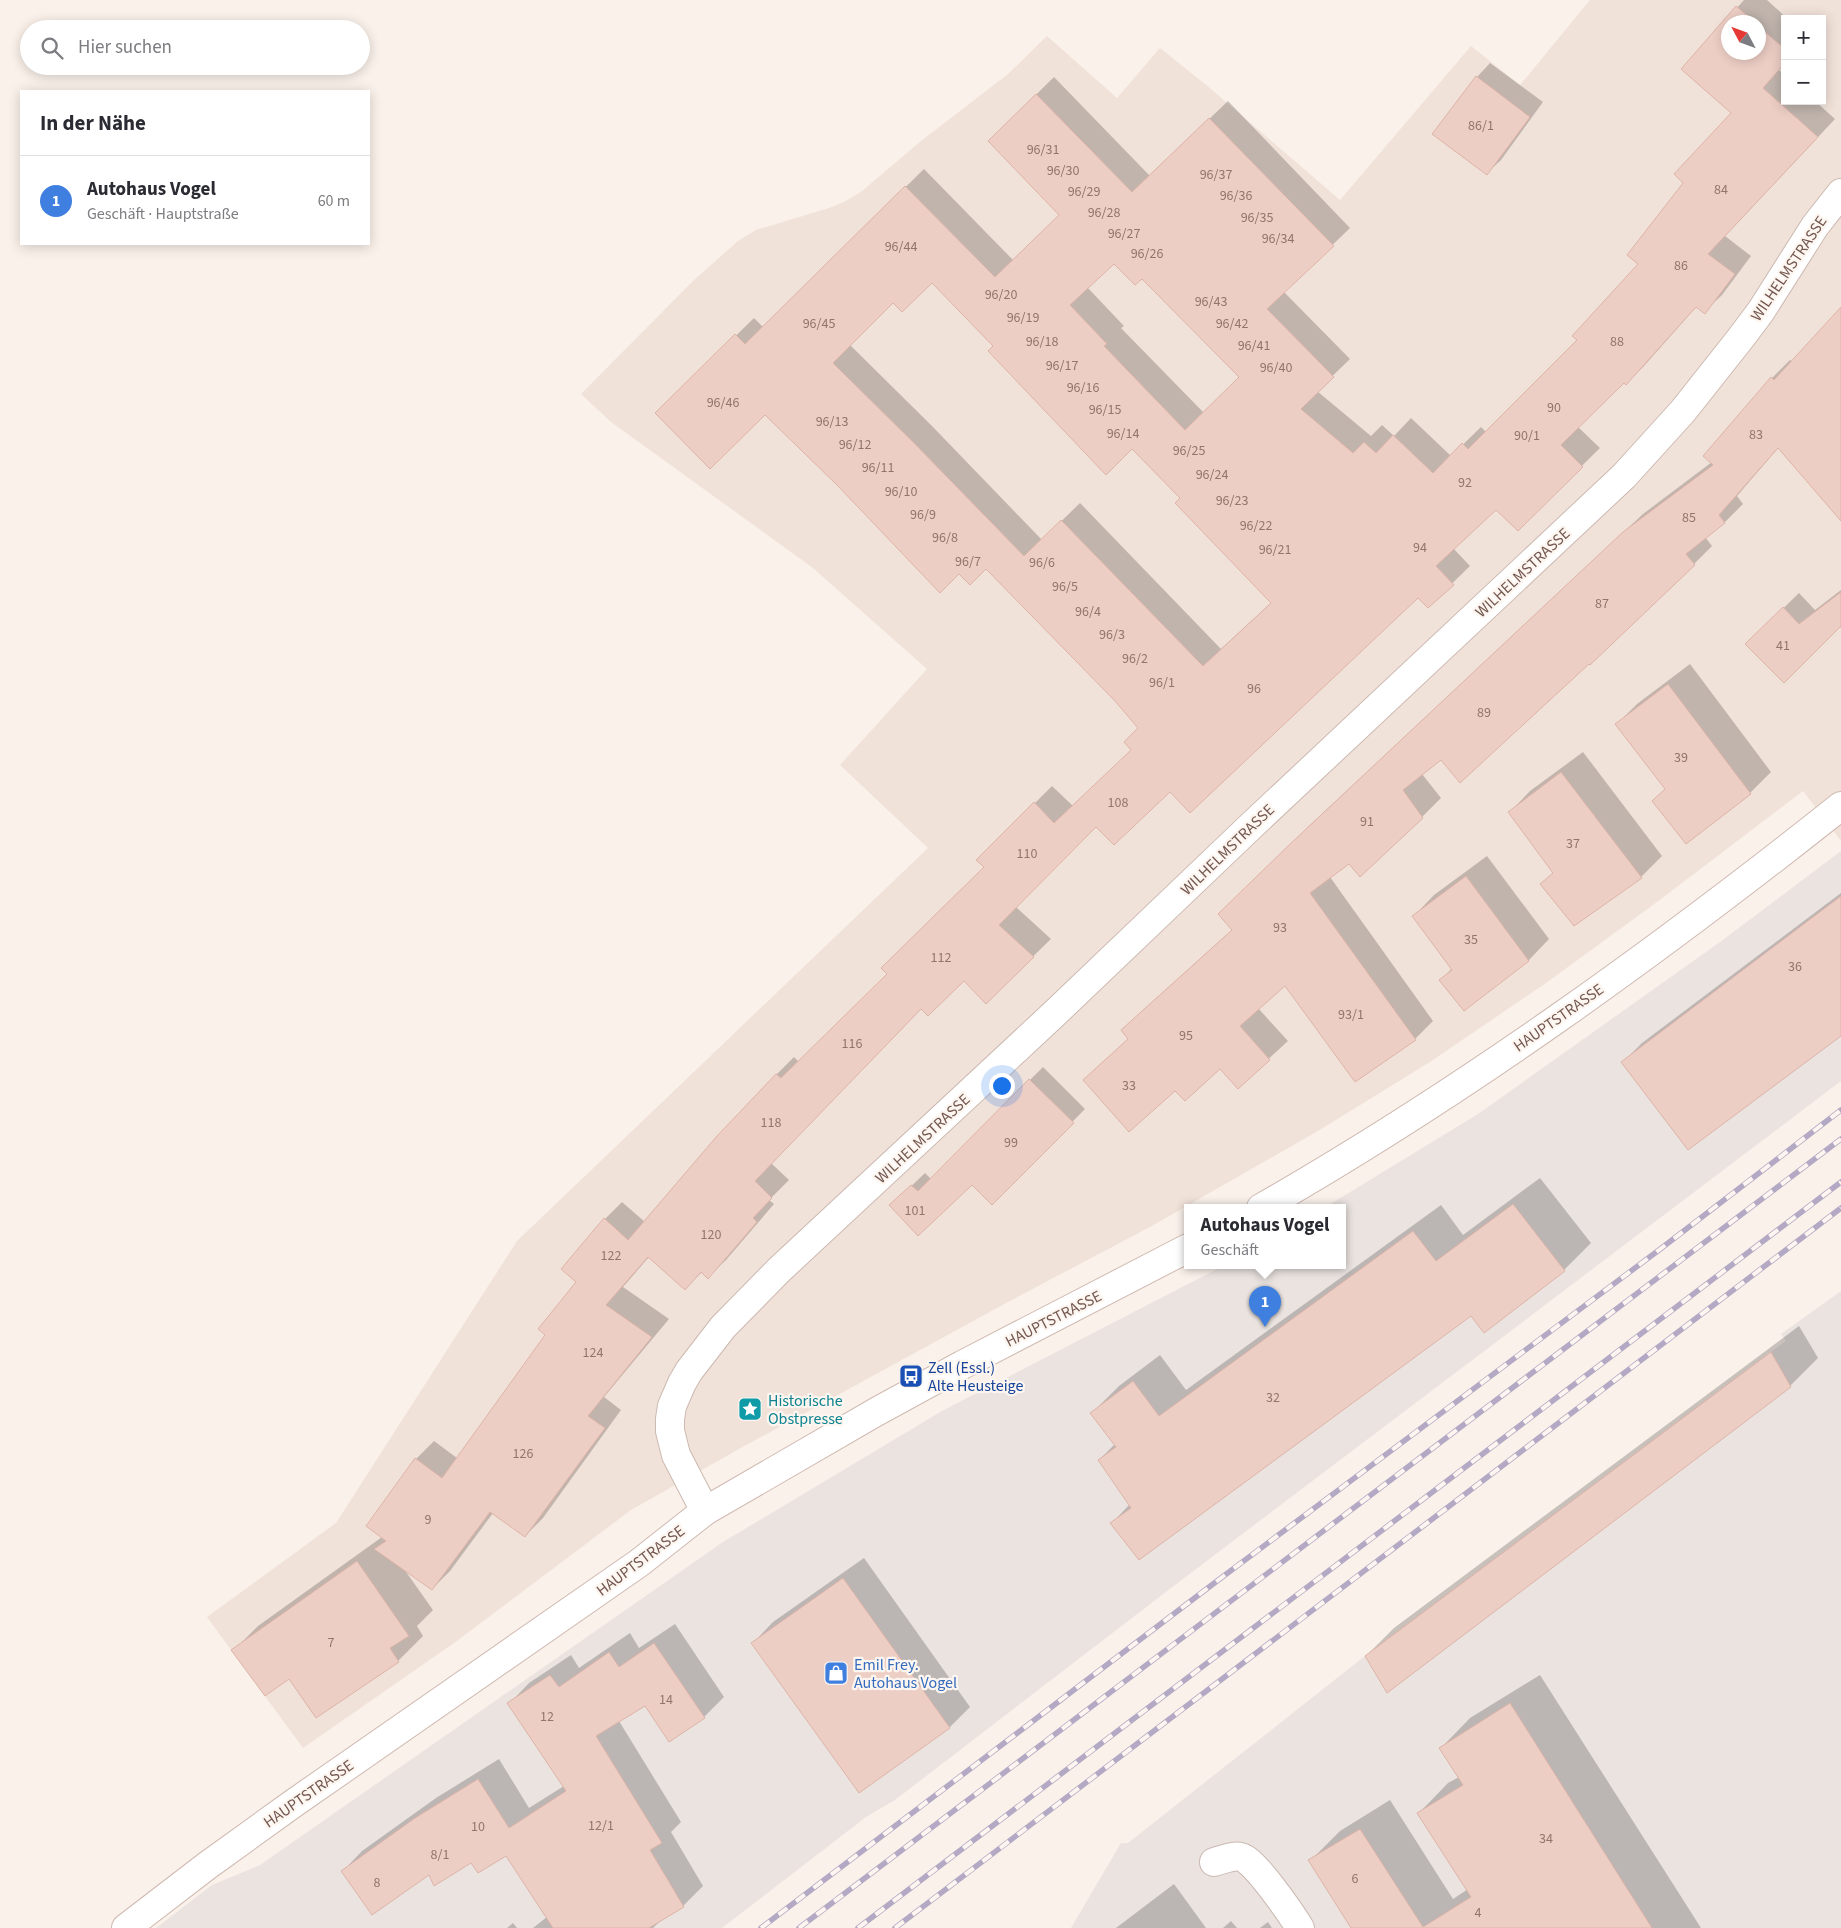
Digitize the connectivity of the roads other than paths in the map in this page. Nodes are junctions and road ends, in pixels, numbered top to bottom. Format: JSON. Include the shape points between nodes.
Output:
{"nodes":[{"id":1,"x":1841,"y":193,"type":"edge"},
{"id":2,"x":1841,"y":806,"type":"edge"},
{"id":3,"x":1268,"y":1204,"type":"edge"},
{"id":4,"x":1184,"y":1250,"type":"edge"},
{"id":5,"x":705,"y":1510,"type":"junction"},
{"id":6,"x":1214,"y":1862,"type":"dead end"},
{"id":7,"x":126,"y":1928,"type":"edge"},
{"id":8,"x":1300,"y":1928,"type":"edge"}],
"edges":[{"from":1,"to":5,"type":"main road","name":"WILHELMSTRASSE","via":[[1815,226],[1740,339],[1683,411],[1624,476],[779,1270],[723,1327],[682,1383],[670,1419],[676,1455]]},
{"from":2,"to":3,"type":"main road","name":"HAUPTSTRASSE","via":[[1681,929],[1538,1031],[1382,1135]]},
{"from":4,"to":5,"type":"main road","name":"HAUPTSTRASSE","via":[[910,1393]]},
{"from":5,"to":7,"type":"main road","name":"HAUPTSTRASSE","via":[[639,1563],[286,1808]]},
{"from":6,"to":8,"type":"main road","via":[[1235,1857],[1246,1859],[1284,1902]]}]}
